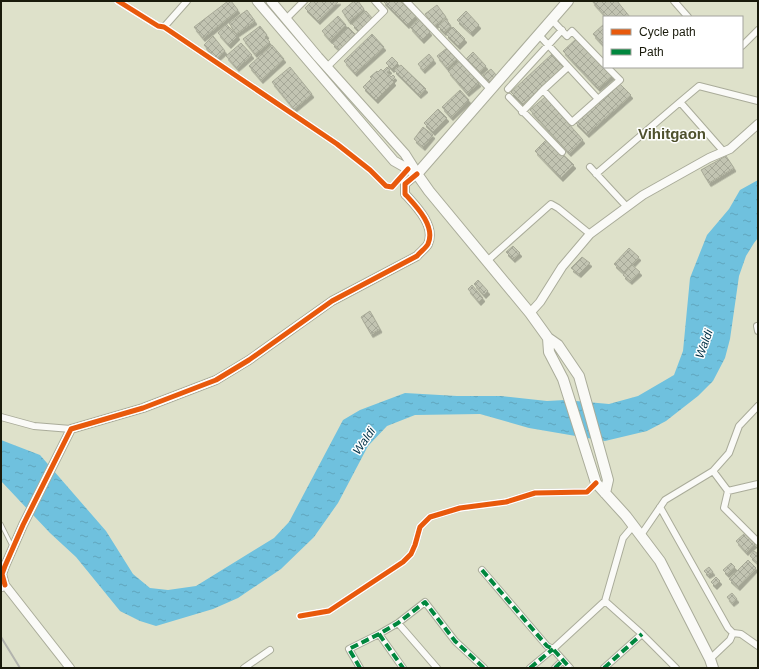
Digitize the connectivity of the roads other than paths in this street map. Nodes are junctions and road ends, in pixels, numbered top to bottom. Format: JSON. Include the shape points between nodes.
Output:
{"nodes":[{"id":1,"x":118,"y":1,"type":"edge"},
{"id":2,"x":187,"y":1,"type":"edge"},
{"id":3,"x":257,"y":1,"type":"edge"},
{"id":4,"x":271,"y":1,"type":"edge"},
{"id":5,"x":304,"y":1,"type":"edge"},
{"id":6,"x":375,"y":1,"type":"edge"},
{"id":7,"x":406,"y":1,"type":"edge"},
{"id":8,"x":568,"y":1,"type":"edge"},
{"id":9,"x":674,"y":1,"type":"edge"},
{"id":10,"x":687,"y":16,"type":"edge"},
{"id":11,"x":286,"y":19,"type":"junction"},
{"id":12,"x":552,"y":20,"type":"junction"},
{"id":13,"x":164,"y":27,"type":"junction"},
{"id":14,"x":562,"y":30,"type":"junction"},
{"id":15,"x":758,"y":30,"type":"edge"},
{"id":16,"x":539,"y":35,"type":"junction"},
{"id":17,"x":548,"y":45,"type":"junction"},
{"id":18,"x":743,"y":45,"type":"edge"},
{"id":19,"x":603,"y":63,"type":"edge"},
{"id":20,"x":327,"y":67,"type":"junction"},
{"id":21,"x":568,"y":67,"type":"junction"},
{"id":22,"x":608,"y":68,"type":"edge"},
{"id":23,"x":508,"y":89,"type":"dead end"},
{"id":24,"x":491,"y":90,"type":"junction"},
{"id":25,"x":543,"y":90,"type":"junction"},
{"id":26,"x":509,"y":97,"type":"dead end"},
{"id":27,"x":598,"y":99,"type":"junction"},
{"id":28,"x":758,"y":101,"type":"edge"},
{"id":29,"x":680,"y":102,"type":"junction"},
{"id":30,"x":522,"y":112,"type":"junction"},
{"id":31,"x":758,"y":124,"type":"edge"},
{"id":32,"x":562,"y":152,"type":"dead end"},
{"id":33,"x":724,"y":152,"type":"junction"},
{"id":34,"x":590,"y":167,"type":"dead end"},
{"id":35,"x":408,"y":169,"type":"junction"},
{"id":36,"x":417,"y":174,"type":"junction"},
{"id":37,"x":596,"y":174,"type":"junction"},
{"id":38,"x":627,"y":207,"type":"junction"},
{"id":39,"x":590,"y":234,"type":"junction"},
{"id":40,"x":487,"y":261,"type":"junction"},
{"id":41,"x":530,"y":313,"type":"junction"},
{"id":42,"x":548,"y":338,"type":"junction"},
{"id":43,"x":758,"y":406,"type":"edge"},
{"id":44,"x":1,"y":417,"type":"edge"},
{"id":45,"x":71,"y":430,"type":"junction"},
{"id":46,"x":713,"y":471,"type":"junction"},
{"id":47,"x":596,"y":483,"type":"junction"},
{"id":48,"x":758,"y":484,"type":"edge"},
{"id":49,"x":728,"y":491,"type":"junction"},
{"id":50,"x":605,"y":493,"type":"junction"},
{"id":51,"x":660,"y":507,"type":"junction"},
{"id":52,"x":1,"y":524,"type":"edge"},
{"id":53,"x":634,"y":526,"type":"junction"},
{"id":54,"x":641,"y":535,"type":"junction"},
{"id":55,"x":758,"y":542,"type":"edge"},
{"id":56,"x":13,"y":548,"type":"junction"},
{"id":57,"x":482,"y":570,"type":"dead end"},
{"id":58,"x":3,"y":586,"type":"edge"},
{"id":59,"x":604,"y":601,"type":"junction"},
{"id":60,"x":300,"y":616,"type":"dead end"},
{"id":61,"x":398,"y":623,"type":"junction"},
{"id":62,"x":733,"y":633,"type":"junction"},
{"id":63,"x":379,"y":634,"type":"junction"},
{"id":64,"x":642,"y":634,"type":"junction"},
{"id":65,"x":758,"y":646,"type":"edge"},
{"id":66,"x":553,"y":649,"type":"junction"},
{"id":67,"x":270,"y":650,"type":"dead end"},
{"id":68,"x":563,"y":660,"type":"junction"},
{"id":69,"x":711,"y":664,"type":"edge"},
{"id":70,"x":70,"y":668,"type":"edge"},
{"id":71,"x":244,"y":668,"type":"edge"},
{"id":72,"x":360,"y":668,"type":"edge"},
{"id":73,"x":403,"y":668,"type":"edge"},
{"id":74,"x":437,"y":668,"type":"edge"},
{"id":75,"x":484,"y":668,"type":"edge"},
{"id":76,"x":530,"y":668,"type":"edge"},
{"id":77,"x":555,"y":668,"type":"edge"},
{"id":78,"x":570,"y":668,"type":"edge"},
{"id":79,"x":604,"y":668,"type":"edge"},
{"id":80,"x":676,"y":668,"type":"edge"}],
"edges":[{"from":1,"to":13,"type":"street","via":[[158,26]]},
{"from":2,"to":13,"type":"street"},
{"from":3,"to":35,"type":"main road","via":[[394,161]]},
{"from":4,"to":11,"type":"main road"},
{"from":5,"to":11,"type":"street"},
{"from":6,"to":20,"type":"street","via":[[384,11]]},
{"from":7,"to":24,"type":"street"},
{"from":8,"to":12,"type":"main road"},
{"from":9,"to":10,"type":"street"},
{"from":11,"to":20,"type":"main road"},
{"from":12,"to":14,"type":"street"},
{"from":12,"to":16,"type":"main road"},
{"from":13,"to":35,"type":"street","via":[[337,144],[386,186],[392,186]]},
{"from":14,"to":17,"type":"street"},
{"from":14,"to":19,"type":"street","via":[[567,36],[572,31]]},
{"from":15,"to":18,"type":"street"},
{"from":16,"to":17,"type":"street"},
{"from":16,"to":24,"type":"main road"},
{"from":17,"to":21,"type":"street"},
{"from":17,"to":23,"type":"street"},
{"from":20,"to":36,"type":"main road","via":[[405,154]]},
{"from":21,"to":25,"type":"street"},
{"from":21,"to":27,"type":"street"},
{"from":22,"to":27,"type":"street","via":[[620,80]]},
{"from":24,"to":36,"type":"main road"},
{"from":25,"to":27,"type":"street","via":[[572,122]]},
{"from":25,"to":30,"type":"street"},
{"from":26,"to":30,"type":"street"},
{"from":28,"to":29,"type":"street","via":[[699,86]]},
{"from":29,"to":33,"type":"street"},
{"from":29,"to":37,"type":"street"},
{"from":30,"to":32,"type":"street"},
{"from":31,"to":33,"type":"street"},
{"from":33,"to":38,"type":"street","via":[[649,191]]},
{"from":34,"to":37,"type":"street"},
{"from":35,"to":36,"type":"main road"},
{"from":36,"to":40,"type":"main road"},
{"from":36,"to":45,"type":"street","via":[[405,184],[405,194],[423,214],[429,231],[428,244],[417,256],[332,301],[249,360],[216,380],[144,408]]},
{"from":37,"to":38,"type":"street"},
{"from":38,"to":39,"type":"street"},
{"from":39,"to":40,"type":"street","via":[[551,204]]},
{"from":39,"to":41,"type":"street","via":[[562,267]]},
{"from":40,"to":41,"type":"main road"},
{"from":41,"to":42,"type":"main road"},
{"from":42,"to":47,"type":"main road","via":[[549,352],[563,379]]},
{"from":42,"to":50,"type":"main road","via":[[558,345],[579,376],[608,480]]},
{"from":43,"to":46,"type":"street","via":[[738,426],[729,453]]},
{"from":44,"to":45,"type":"street","via":[[34,426]]},
{"from":45,"to":56,"type":"street"},
{"from":46,"to":49,"type":"street"},
{"from":46,"to":51,"type":"street","via":[[665,500]]},
{"from":47,"to":50,"type":"main road"},
{"from":47,"to":60,"type":"street","via":[[587,492],[535,493],[506,502],[460,508],[430,516],[420,527],[415,545],[402,562],[329,611]]},
{"from":48,"to":49,"type":"street"},
{"from":49,"to":55,"type":"street","via":[[724,508]]},
{"from":50,"to":53,"type":"main road"},
{"from":51,"to":54,"type":"street"},
{"from":51,"to":62,"type":"street"},
{"from":52,"to":56,"type":"lane"},
{"from":53,"to":54,"type":"main road"},
{"from":53,"to":59,"type":"street","via":[[623,538]]},
{"from":54,"to":69,"type":"main road","via":[[660,561]]},
{"from":56,"to":58,"type":"street","via":[[2,574]]},
{"from":57,"to":66,"type":"street"},
{"from":58,"to":70,"type":"street"},
{"from":59,"to":64,"type":"street"},
{"from":59,"to":66,"type":"street"},
{"from":61,"to":63,"type":"street"},
{"from":61,"to":74,"type":"street"},
{"from":61,"to":75,"type":"street","via":[[425,602],[456,641]]},
{"from":62,"to":65,"type":"street","via":[[741,634]]},
{"from":62,"to":69,"type":"street"},
{"from":63,"to":72,"type":"street","via":[[349,649]]},
{"from":63,"to":73,"type":"street"},
{"from":64,"to":79,"type":"street"},
{"from":64,"to":80,"type":"street"},
{"from":66,"to":68,"type":"street"},
{"from":66,"to":76,"type":"street"},
{"from":67,"to":71,"type":"street"},
{"from":68,"to":77,"type":"street"},
{"from":68,"to":78,"type":"street"}]}
